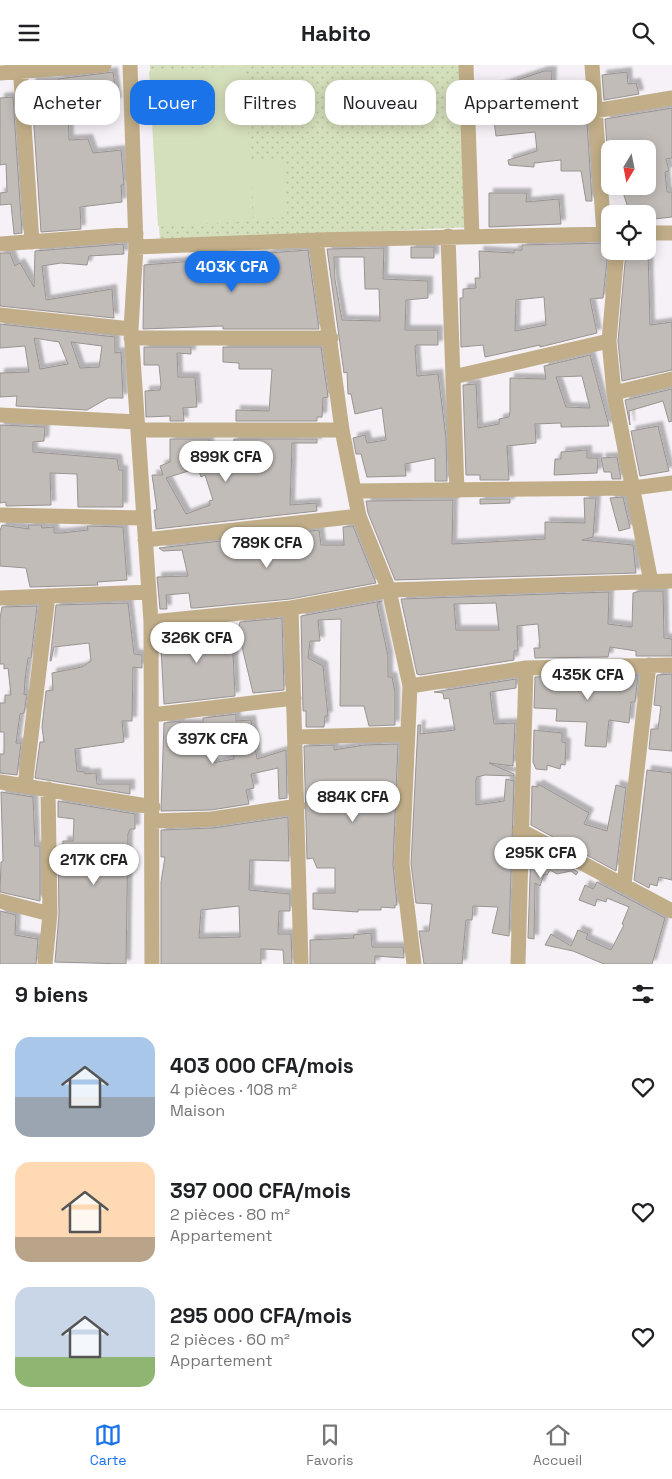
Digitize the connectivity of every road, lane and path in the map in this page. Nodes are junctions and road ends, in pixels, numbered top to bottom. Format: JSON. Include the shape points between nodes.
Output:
{"nodes":[{"id":1,"x":104,"y":65,"type":"edge"},
{"id":2,"x":130,"y":65,"type":"edge"},
{"id":3,"x":466,"y":65,"type":"edge"},
{"id":4,"x":592,"y":65,"type":"edge"},
{"id":5,"x":20,"y":68,"type":"edge"},
{"id":6,"x":0,"y":73,"type":"edge"},
{"id":7,"x":593,"y":80,"type":"edge"},
{"id":8,"x":672,"y":98,"type":"edge"},
{"id":9,"x":597,"y":110,"type":"edge"},
{"id":10,"x":595,"y":125,"type":"edge"},
{"id":11,"x":604,"y":205,"type":"edge"},
{"id":12,"x":656,"y":233,"type":"edge"},
{"id":13,"x":672,"y":233,"type":"edge"},
{"id":14,"x":601,"y":234,"type":"edge"},
{"id":15,"x":448,"y":236,"type":"junction"},
{"id":16,"x":472,"y":236,"type":"junction"},
{"id":17,"x":316,"y":239,"type":"junction"},
{"id":18,"x":136,"y":241,"type":"junction"},
{"id":19,"x":32,"y":242,"type":"junction"},
{"id":20,"x":0,"y":244,"type":"edge"},
{"id":21,"x":616,"y":260,"type":"edge"},
{"id":22,"x":0,"y":315,"type":"edge"},
{"id":23,"x":131,"y":333,"type":"junction"},
{"id":24,"x":330,"y":338,"type":"junction"},
{"id":25,"x":609,"y":341,"type":"junction"},
{"id":26,"x":453,"y":377,"type":"junction"},
{"id":27,"x":672,"y":379,"type":"edge"},
{"id":28,"x":614,"y":393,"type":"junction"},
{"id":29,"x":0,"y":415,"type":"edge"},
{"id":30,"x":138,"y":426,"type":"junction"},
{"id":31,"x":342,"y":430,"type":"junction"},
{"id":32,"x":672,"y":483,"type":"edge"},
{"id":33,"x":633,"y":488,"type":"junction"},
{"id":34,"x":354,"y":491,"type":"junction"},
{"id":35,"x":457,"y":491,"type":"junction"},
{"id":36,"x":0,"y":515,"type":"edge"},
{"id":37,"x":359,"y":516,"type":"junction"},
{"id":38,"x":144,"y":518,"type":"junction"},
{"id":39,"x":145,"y":540,"type":"junction"},
{"id":40,"x":672,"y":581,"type":"edge"},
{"id":41,"x":651,"y":583,"type":"junction"},
{"id":42,"x":389,"y":590,"type":"junction"},
{"id":43,"x":149,"y":592,"type":"junction"},
{"id":44,"x":48,"y":596,"type":"junction"},
{"id":45,"x":0,"y":597,"type":"edge"},
{"id":46,"x":291,"y":608,"type":"junction"},
{"id":47,"x":151,"y":622,"type":"junction"},
{"id":48,"x":649,"y":665,"type":"junction"},
{"id":49,"x":672,"y":665,"type":"edge"},
{"id":50,"x":526,"y":668,"type":"junction"},
{"id":51,"x":410,"y":685,"type":"junction"},
{"id":52,"x":294,"y":698,"type":"junction"},
{"id":53,"x":152,"y":715,"type":"junction"},
{"id":54,"x":407,"y":734,"type":"junction"},
{"id":55,"x":296,"y":737,"type":"junction"},
{"id":56,"x":0,"y":782,"type":"edge"},
{"id":57,"x":25,"y":786,"type":"junction"},
{"id":58,"x":48,"y":789,"type":"junction"},
{"id":59,"x":298,"y":806,"type":"junction"},
{"id":60,"x":153,"y":814,"type":"junction"},
{"id":61,"x":520,"y":830,"type":"junction"},
{"id":62,"x":624,"y":885,"type":"junction"},
{"id":63,"x":0,"y":901,"type":"edge"},
{"id":64,"x":672,"y":911,"type":"edge"},
{"id":65,"x":50,"y":914,"type":"junction"},
{"id":66,"x":45,"y":964,"type":"edge"},
{"id":67,"x":152,"y":964,"type":"edge"},
{"id":68,"x":301,"y":964,"type":"edge"},
{"id":69,"x":414,"y":964,"type":"edge"},
{"id":70,"x":518,"y":964,"type":"edge"}],
"edges":[{"from":1,"to":5,"type":"street"},
{"from":2,"to":18,"type":"street"},
{"from":3,"to":16,"type":"street"},
{"from":4,"to":7,"type":"street"},
{"from":5,"to":6,"type":"street"},
{"from":5,"to":19,"type":"street"},
{"from":8,"to":9,"type":"street"},
{"from":10,"to":11,"type":"street"},
{"from":12,"to":13,"type":"street"},
{"from":14,"to":16,"type":"street"},
{"from":15,"to":16,"type":"street"},
{"from":15,"to":17,"type":"street"},
{"from":15,"to":26,"type":"street"},
{"from":17,"to":18,"type":"street"},
{"from":17,"to":24,"type":"street"},
{"from":18,"to":19,"type":"street"},
{"from":18,"to":23,"type":"street"},
{"from":19,"to":20,"type":"street"},
{"from":21,"to":25,"type":"street"},
{"from":22,"to":23,"type":"street"},
{"from":23,"to":24,"type":"street"},
{"from":23,"to":30,"type":"street"},
{"from":24,"to":31,"type":"street"},
{"from":25,"to":26,"type":"street"},
{"from":25,"to":28,"type":"street"},
{"from":26,"to":35,"type":"street"},
{"from":27,"to":28,"type":"street"},
{"from":28,"to":33,"type":"street"},
{"from":29,"to":30,"type":"street"},
{"from":30,"to":31,"type":"street"},
{"from":30,"to":38,"type":"street"},
{"from":31,"to":34,"type":"street"},
{"from":32,"to":33,"type":"street"},
{"from":33,"to":35,"type":"street"},
{"from":33,"to":41,"type":"street"},
{"from":34,"to":35,"type":"street"},
{"from":34,"to":37,"type":"street"},
{"from":36,"to":38,"type":"street"},
{"from":37,"to":39,"type":"street"},
{"from":37,"to":42,"type":"street"},
{"from":38,"to":39,"type":"street"},
{"from":39,"to":43,"type":"street"},
{"from":40,"to":41,"type":"street"},
{"from":41,"to":42,"type":"street"},
{"from":42,"to":46,"type":"street"},
{"from":42,"to":51,"type":"street"},
{"from":43,"to":44,"type":"street"},
{"from":43,"to":47,"type":"street"},
{"from":44,"to":45,"type":"street"},
{"from":44,"to":57,"type":"street"},
{"from":46,"to":47,"type":"street"},
{"from":46,"to":52,"type":"street"},
{"from":47,"to":53,"type":"street"},
{"from":48,"to":49,"type":"street"},
{"from":48,"to":50,"type":"street"},
{"from":48,"to":62,"type":"street"},
{"from":50,"to":51,"type":"street"},
{"from":50,"to":61,"type":"street"},
{"from":51,"to":54,"type":"street"},
{"from":52,"to":53,"type":"street"},
{"from":52,"to":55,"type":"street"},
{"from":53,"to":60,"type":"street"},
{"from":54,"to":55,"type":"street"},
{"from":54,"to":69,"type":"street","via":[[402,864]]},
{"from":55,"to":59,"type":"street"},
{"from":56,"to":57,"type":"street"},
{"from":57,"to":58,"type":"street"},
{"from":58,"to":60,"type":"street"},
{"from":58,"to":65,"type":"street"},
{"from":59,"to":60,"type":"street","via":[[212,819]]},
{"from":59,"to":68,"type":"street"},
{"from":60,"to":67,"type":"street"},
{"from":61,"to":62,"type":"street"},
{"from":61,"to":70,"type":"street"},
{"from":62,"to":64,"type":"street"},
{"from":63,"to":65,"type":"street"},
{"from":65,"to":66,"type":"street"}]}
